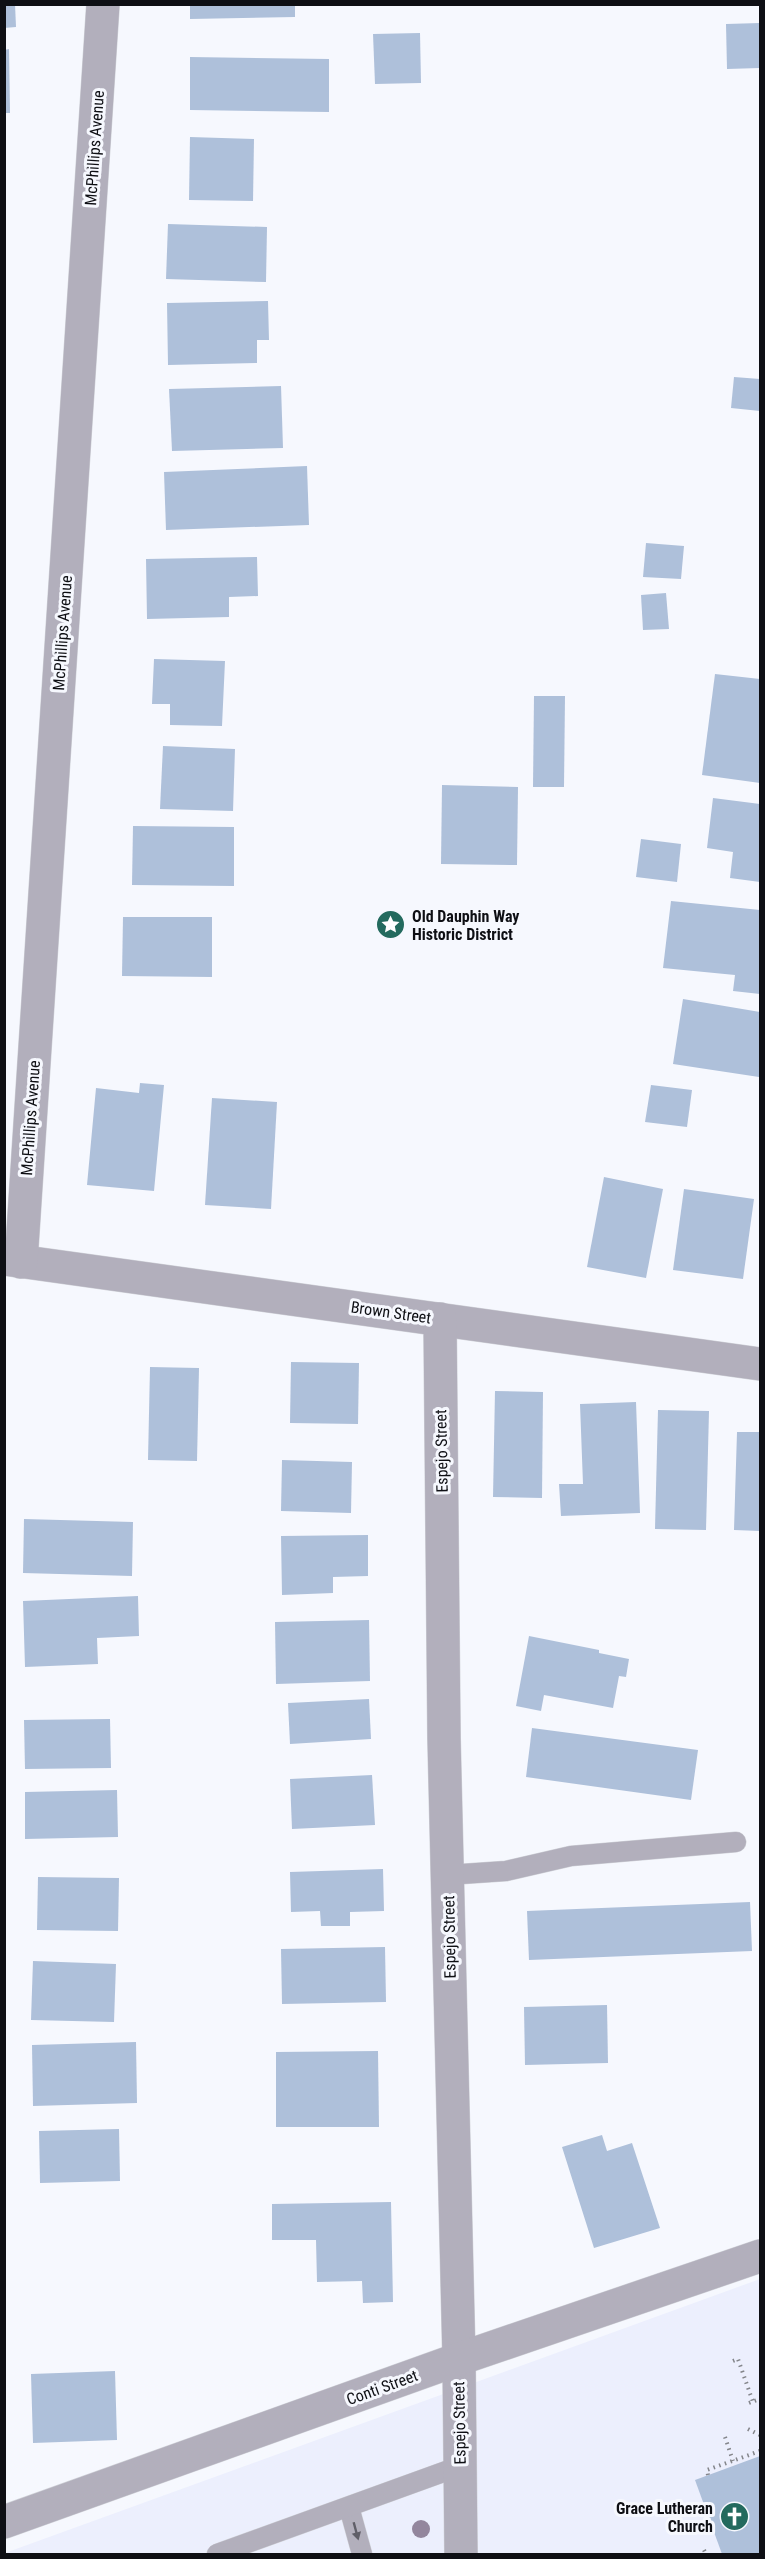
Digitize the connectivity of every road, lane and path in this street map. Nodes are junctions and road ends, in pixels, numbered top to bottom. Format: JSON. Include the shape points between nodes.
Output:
{"nodes":[{"id":1,"x":103,"y":4,"type":"edge"},
{"id":2,"x":13,"y":1261,"type":"edge"},
{"id":3,"x":440,"y":1319,"type":"junction"},
{"id":4,"x":760,"y":1364,"type":"edge"},
{"id":5,"x":736,"y":1842,"type":"dead end"},
{"id":6,"x":447,"y":1875,"type":"junction"},
{"id":7,"x":760,"y":2256,"type":"edge"},
{"id":8,"x":459,"y":2359,"type":"junction"},
{"id":9,"x":733,"y":2361,"type":"dead end"},
{"id":10,"x":753,"y":2402,"type":"dead end"},
{"id":11,"x":748,"y":2429,"type":"dead end"},
{"id":12,"x":760,"y":2435,"type":"edge"},
{"id":13,"x":725,"y":2437,"type":"dead end"},
{"id":14,"x":760,"y":2451,"type":"edge"},
{"id":15,"x":733,"y":2460,"type":"junction"},
{"id":16,"x":460,"y":2466,"type":"junction"},
{"id":17,"x":708,"y":2475,"type":"dead end"},
{"id":18,"x":349,"y":2506,"type":"junction"},
{"id":19,"x":5,"y":2521,"type":"edge"},
{"id":20,"x":217,"y":2554,"type":"edge"},
{"id":21,"x":362,"y":2554,"type":"edge"},
{"id":22,"x":461,"y":2554,"type":"edge"}],
"edges":[{"from":1,"to":2,"type":"street","name":"McPhillips Avenue"},
{"from":2,"to":3,"type":"street","name":"Brown Street"},
{"from":3,"to":4,"type":"street","name":"Brown Street"},
{"from":3,"to":6,"type":"street","name":"Espejo Street"},
{"from":5,"to":6,"type":"lane","via":[[571,1856],[506,1871]]},
{"from":6,"to":8,"type":"street","name":"Espejo Street"},
{"from":7,"to":8,"type":"street","name":"Conti Street"},
{"from":8,"to":16,"type":"street","name":"Espejo Street"},
{"from":8,"to":19,"type":"street","name":"Conti Street"},
{"from":9,"to":10,"type":"path","via":[[738,2359]]},
{"from":11,"to":12,"type":"path"},
{"from":13,"to":15,"type":"path"},
{"from":14,"to":15,"type":"path"},
{"from":15,"to":17,"type":"path","via":[[707,2470]]},
{"from":16,"to":18,"type":"lane"},
{"from":16,"to":22,"type":"street","name":"Espejo Street"},
{"from":18,"to":20,"type":"lane"},
{"from":18,"to":21,"type":"lane","one_way":true}]}
